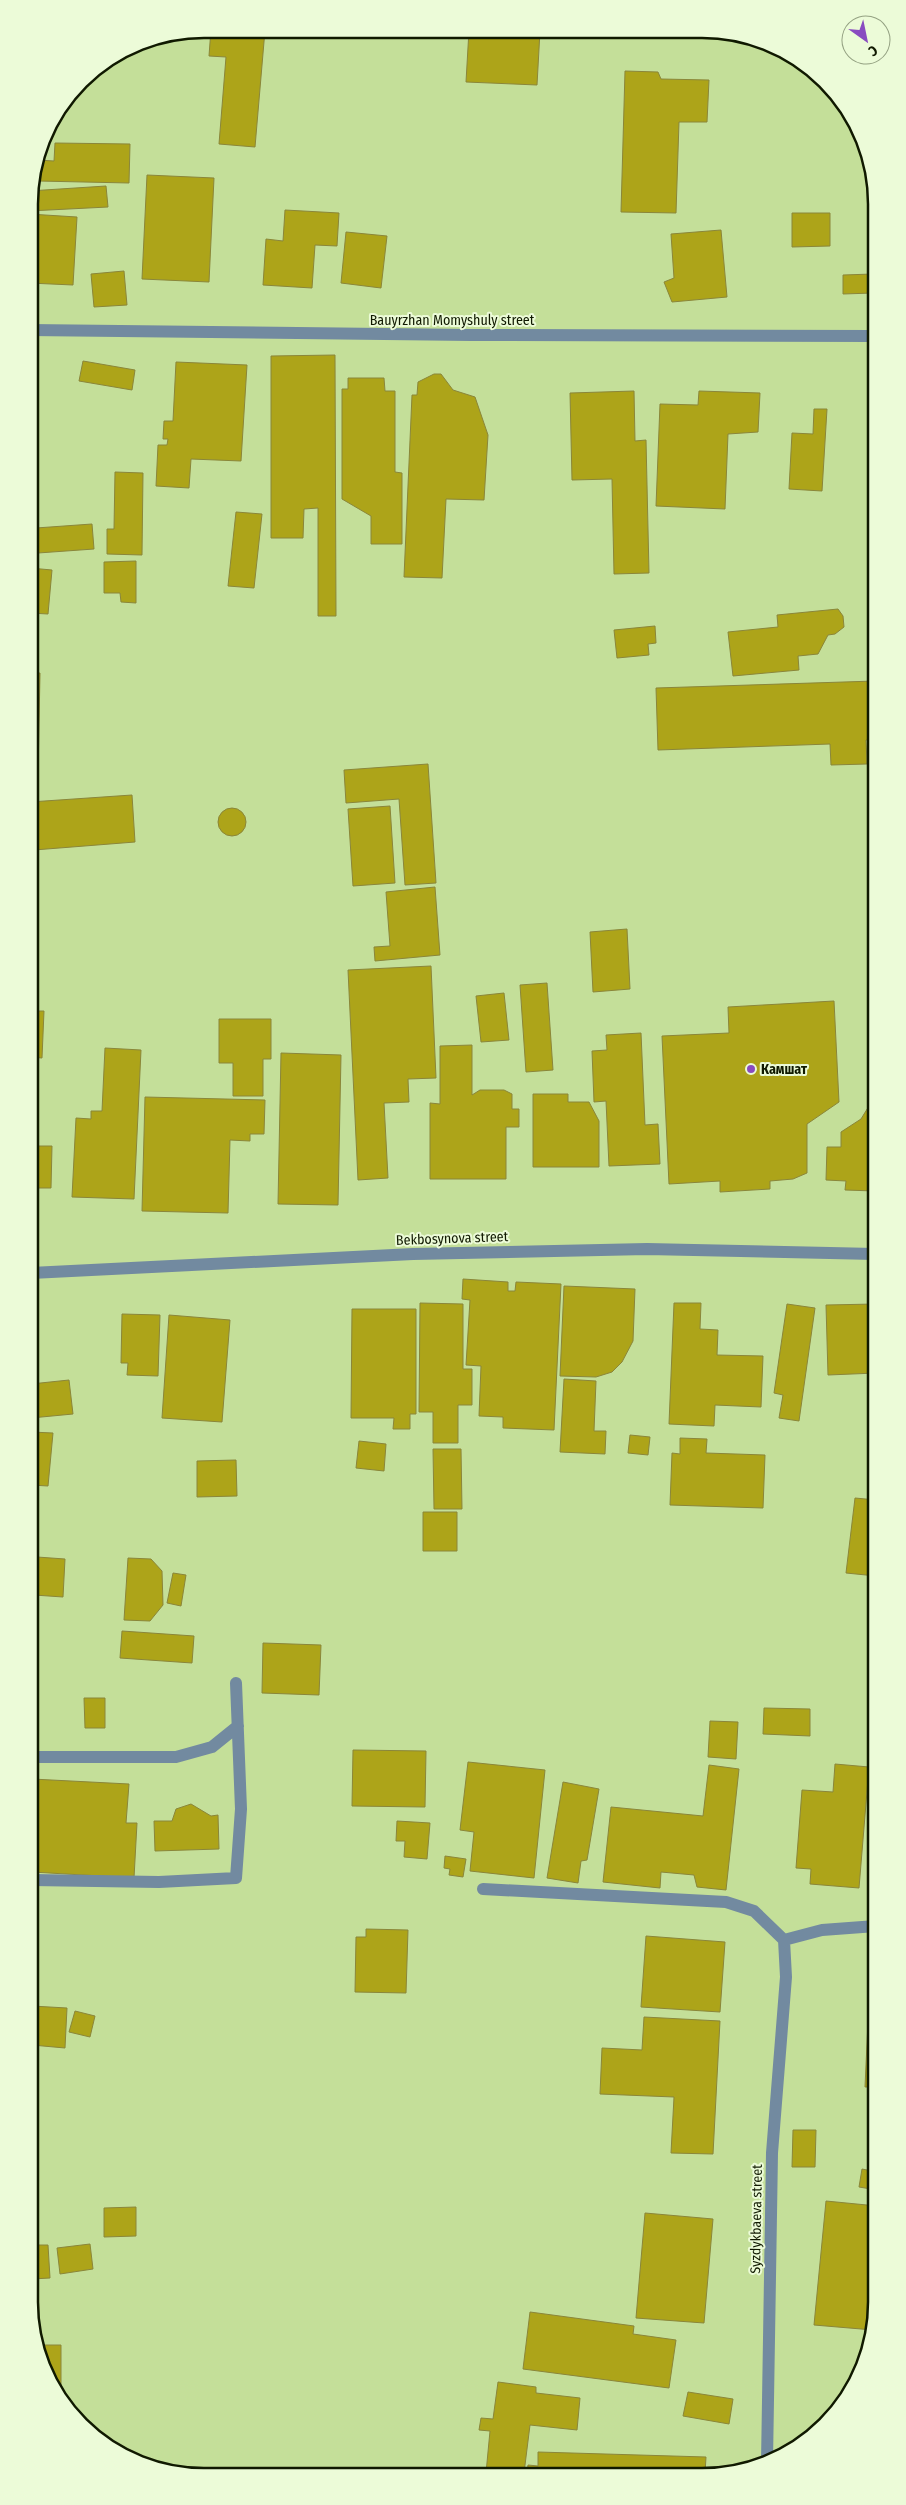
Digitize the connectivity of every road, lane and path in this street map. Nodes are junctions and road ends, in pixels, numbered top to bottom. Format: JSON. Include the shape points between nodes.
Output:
{"nodes":[{"id":1,"x":38,"y":330,"type":"edge"},
{"id":2,"x":868,"y":336,"type":"edge"},
{"id":3,"x":868,"y":1254,"type":"edge"},
{"id":4,"x":38,"y":1273,"type":"edge"},
{"id":5,"x":236,"y":1683,"type":"dead end"},
{"id":6,"x":238,"y":1726,"type":"junction"},
{"id":7,"x":38,"y":1758,"type":"edge"},
{"id":8,"x":38,"y":1880,"type":"edge"},
{"id":9,"x":483,"y":1889,"type":"dead end"},
{"id":10,"x":868,"y":1927,"type":"edge"},
{"id":11,"x":784,"y":1940,"type":"junction"},
{"id":12,"x":767,"y":2454,"type":"edge"}],
"edges":[{"from":1,"to":2,"type":"street","name":"Bauyrzhan Momyshuly street"},
{"from":3,"to":4,"type":"street","name":"Bekbosynova street","via":[[647,1249],[442,1253]]},
{"from":5,"to":6,"type":"street"},
{"from":6,"to":7,"type":"street","via":[[212,1747],[176,1757]]},
{"from":6,"to":8,"type":"street","via":[[241,1809],[236,1878],[160,1882]]},
{"from":9,"to":11,"type":"street","via":[[726,1902],[754,1911]]},
{"from":10,"to":11,"type":"street","via":[[822,1930]]},
{"from":11,"to":12,"type":"street","name":"Syzdykbaeva street","via":[[786,1977],[772,2152]]}]}
